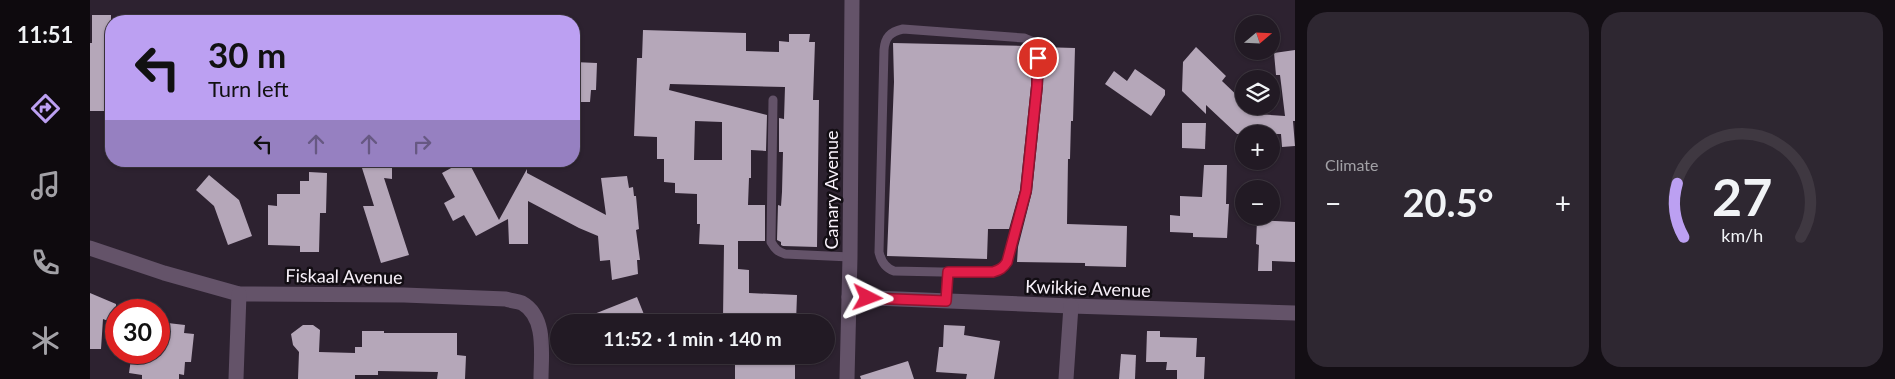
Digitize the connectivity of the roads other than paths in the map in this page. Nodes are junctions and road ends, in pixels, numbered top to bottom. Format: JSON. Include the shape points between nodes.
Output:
{"nodes":[{"id":1,"x":852,"y":0,"type":"edge"},
{"id":2,"x":773,"y":100,"type":"dead end"},
{"id":3,"x":90,"y":248,"type":"edge"},
{"id":4,"x":850,"y":257,"type":"junction"},
{"id":5,"x":948,"y":272,"type":"junction"},
{"id":6,"x":239,"y":294,"type":"junction"},
{"id":7,"x":849,"y":297,"type":"junction"},
{"id":8,"x":946,"y":301,"type":"junction"},
{"id":9,"x":1071,"y":306,"type":"junction"},
{"id":10,"x":1295,"y":313,"type":"edge"},
{"id":11,"x":236,"y":379,"type":"edge"},
{"id":12,"x":541,"y":379,"type":"edge"},
{"id":13,"x":847,"y":379,"type":"edge"},
{"id":14,"x":1066,"y":379,"type":"edge"}],
"edges":[{"from":1,"to":4,"type":"street","name":"Canary Avenue"},
{"from":2,"to":4,"type":"lane","via":[[774,248],[785,254]]},
{"from":3,"to":6,"type":"street","name":"Fiskaal Avenue"},
{"from":4,"to":7,"type":"street","name":"Canary Avenue"},
{"from":5,"to":5,"type":"lane","via":[[993,272],[1007,262],[1026,191],[1038,58],[1031,41],[1024,38],[903,29],[890,34],[885,40],[879,252],[885,264],[894,271]]},
{"from":5,"to":8,"type":"lane"},
{"from":6,"to":11,"type":"street"},
{"from":6,"to":12,"type":"street","name":"Fiskaal Avenue","via":[[404,296],[521,303],[532,312],[539,326]]},
{"from":7,"to":8,"type":"street","name":"Kwikkie Avenue"},
{"from":7,"to":13,"type":"street","name":"Canary Avenue"},
{"from":8,"to":9,"type":"street","name":"Kwikkie Avenue"},
{"from":9,"to":10,"type":"street","name":"Kwikkie Avenue"},
{"from":9,"to":14,"type":"street"}]}
